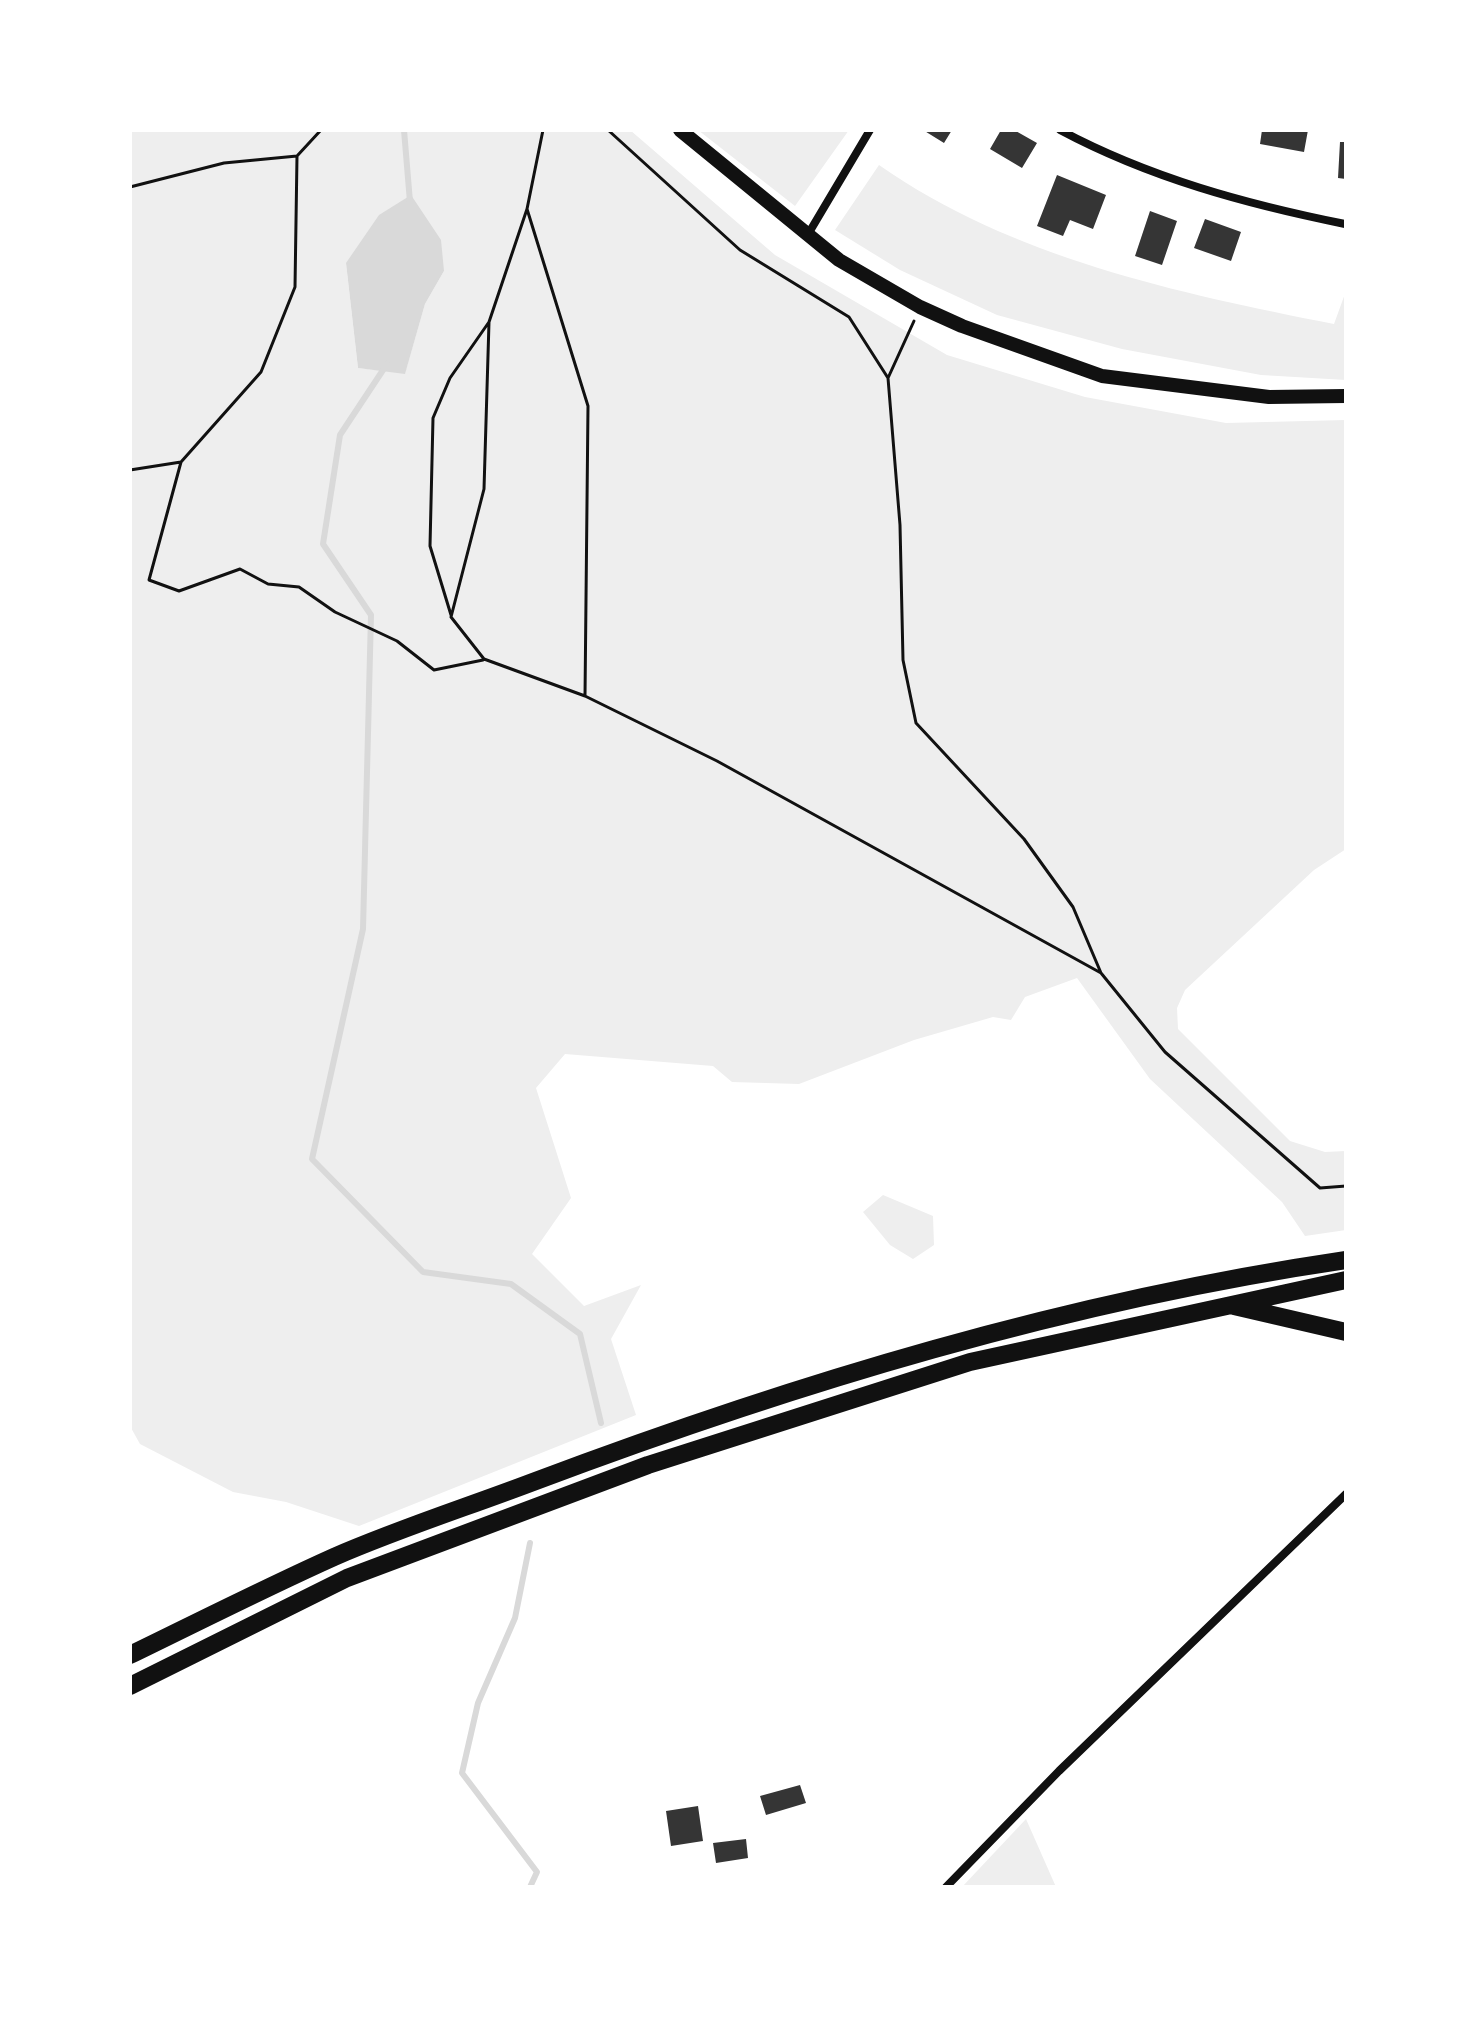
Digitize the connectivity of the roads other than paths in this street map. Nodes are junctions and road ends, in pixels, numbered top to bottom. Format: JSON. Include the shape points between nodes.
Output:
{"nodes":[{"id":1,"x":680,"y":130,"type":"edge"},
{"id":2,"x":870,"y":130,"type":"edge"},
{"id":3,"x":1060,"y":130,"type":"edge"},
{"id":4,"x":1345,"y":224,"type":"edge"},
{"id":5,"x":806,"y":237,"type":"junction"},
{"id":6,"x":1346,"y":396,"type":"edge"},
{"id":7,"x":1346,"y":1260,"type":"edge"},
{"id":8,"x":1346,"y":1280,"type":"edge"},
{"id":9,"x":1228,"y":1305,"type":"junction"},
{"id":10,"x":1346,"y":1332,"type":"edge"},
{"id":11,"x":1346,"y":1494,"type":"edge"},
{"id":12,"x":130,"y":1655,"type":"edge"},
{"id":13,"x":130,"y":1686,"type":"edge"},
{"id":14,"x":946,"y":1887,"type":"edge"}],
"edges":[{"from":1,"to":5,"type":"street"},
{"from":2,"to":5,"type":"street"},
{"from":3,"to":4,"type":"street","via":[[1161,176],[1259,207]]},
{"from":5,"to":6,"type":"street","via":[[920,307],[1102,376],[1269,397]]},
{"from":7,"to":12,"type":"highway","via":[[1237,1277],[965,1339],[787,1392],[638,1442],[335,1557]]},
{"from":8,"to":9,"type":"highway"},
{"from":9,"to":10,"type":"highway"},
{"from":9,"to":13,"type":"highway","via":[[970,1362],[648,1465],[347,1578]]},
{"from":11,"to":14,"type":"street"}]}
